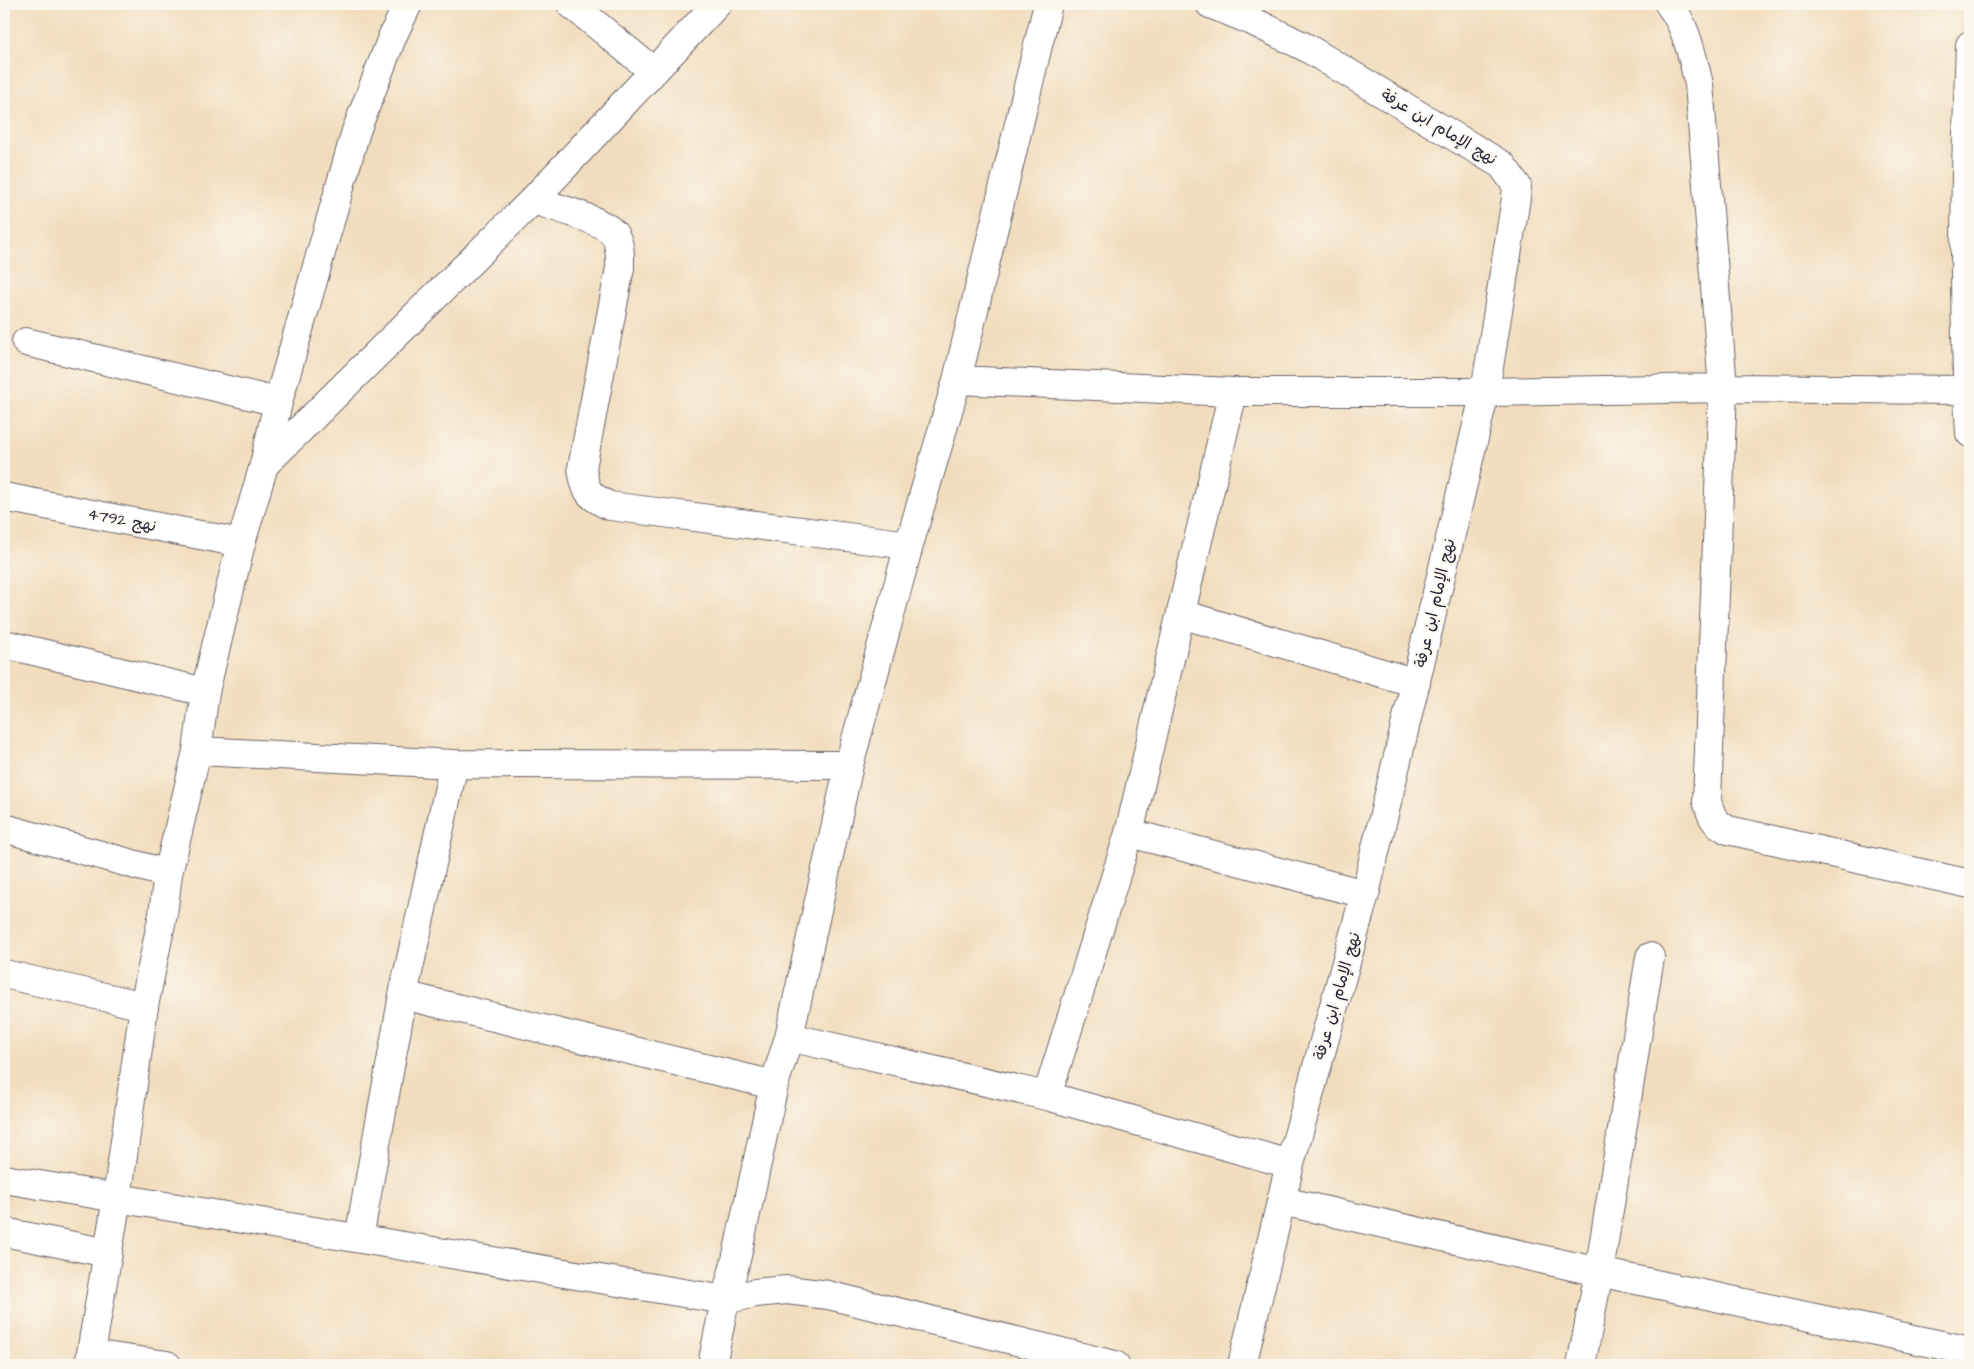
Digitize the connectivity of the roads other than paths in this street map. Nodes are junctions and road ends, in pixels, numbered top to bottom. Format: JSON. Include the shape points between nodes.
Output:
{"nodes":[{"id":1,"x":408,"y":4,"type":"edge"},
{"id":2,"x":571,"y":4,"type":"edge"},
{"id":3,"x":717,"y":4,"type":"edge"},
{"id":4,"x":1048,"y":4,"type":"edge"},
{"id":5,"x":1210,"y":4,"type":"edge"},
{"id":6,"x":1669,"y":4,"type":"edge"},
{"id":7,"x":1970,"y":45,"type":"edge"},
{"id":8,"x":652,"y":71,"type":"junction"},
{"id":9,"x":1967,"y":192,"type":"edge"},
{"id":10,"x":532,"y":200,"type":"junction"},
{"id":11,"x":26,"y":342,"type":"dead end"},
{"id":12,"x":957,"y":380,"type":"junction"},
{"id":13,"x":1723,"y":388,"type":"junction"},
{"id":14,"x":1969,"y":390,"type":"edge"},
{"id":15,"x":1233,"y":392,"type":"junction"},
{"id":16,"x":1485,"y":392,"type":"junction"},
{"id":17,"x":278,"y":402,"type":"junction"},
{"id":18,"x":1970,"y":433,"type":"edge"},
{"id":19,"x":264,"y":465,"type":"junction"},
{"id":20,"x":4,"y":497,"type":"edge"},
{"id":21,"x":241,"y":543,"type":"junction"},
{"id":22,"x":909,"y":545,"type":"junction"},
{"id":23,"x":1181,"y":614,"type":"junction"},
{"id":24,"x":4,"y":644,"type":"edge"},
{"id":25,"x":1416,"y":683,"type":"junction"},
{"id":26,"x":205,"y":692,"type":"junction"},
{"id":27,"x":197,"y":752,"type":"junction"},
{"id":28,"x":454,"y":764,"type":"junction"},
{"id":29,"x":849,"y":766,"type":"junction"},
{"id":30,"x":4,"y":828,"type":"edge"},
{"id":31,"x":1129,"y":834,"type":"junction"},
{"id":32,"x":168,"y":874,"type":"junction"},
{"id":33,"x":1970,"y":884,"type":"edge"},
{"id":34,"x":1366,"y":894,"type":"junction"},
{"id":35,"x":1650,"y":957,"type":"dead end"},
{"id":36,"x":4,"y":974,"type":"edge"},
{"id":37,"x":403,"y":995,"type":"junction"},
{"id":38,"x":144,"y":1006,"type":"junction"},
{"id":39,"x":789,"y":1037,"type":"junction"},
{"id":40,"x":774,"y":1085,"type":"junction"},
{"id":41,"x":1047,"y":1096,"type":"junction"},
{"id":42,"x":1290,"y":1164,"type":"junction"},
{"id":43,"x":4,"y":1179,"type":"edge"},
{"id":44,"x":117,"y":1198,"type":"junction"},
{"id":45,"x":1282,"y":1201,"type":"junction"},
{"id":46,"x":4,"y":1232,"type":"edge"},
{"id":47,"x":359,"y":1238,"type":"junction"},
{"id":48,"x":108,"y":1253,"type":"junction"},
{"id":49,"x":1599,"y":1272,"type":"junction"},
{"id":50,"x":725,"y":1300,"type":"junction"},
{"id":51,"x":92,"y":1352,"type":"edge"},
{"id":52,"x":1970,"y":1352,"type":"edge"},
{"id":53,"x":167,"y":1365,"type":"edge"},
{"id":54,"x":712,"y":1365,"type":"edge"},
{"id":55,"x":1116,"y":1365,"type":"edge"},
{"id":56,"x":1242,"y":1365,"type":"edge"},
{"id":57,"x":1582,"y":1365,"type":"edge"}],
"edges":[{"from":1,"to":17,"type":"street","via":[[356,131]]},
{"from":2,"to":8,"type":"street"},
{"from":3,"to":8,"type":"street"},
{"from":4,"to":12,"type":"street"},
{"from":5,"to":16,"type":"street","name":"نهج الإمام ابن عرفة","via":[[1307,48],[1502,165],[1510,174],[1517,186],[1516,198]]},
{"from":6,"to":13,"type":"street","via":[[1679,18],[1700,84]]},
{"from":7,"to":9,"type":"street"},
{"from":8,"to":10,"type":"street"},
{"from":9,"to":14,"type":"street"},
{"from":10,"to":19,"type":"street"},
{"from":10,"to":22,"type":"street","via":[[603,224],[614,234],[620,250],[620,268],[582,468],[584,486],[593,498],[610,506]]},
{"from":11,"to":17,"type":"street"},
{"from":12,"to":15,"type":"street"},
{"from":12,"to":22,"type":"street"},
{"from":13,"to":14,"type":"street"},
{"from":13,"to":16,"type":"street"},
{"from":13,"to":33,"type":"street","via":[[1707,801],[1710,813],[1716,824],[1728,830]]},
{"from":14,"to":18,"type":"street"},
{"from":15,"to":16,"type":"street"},
{"from":15,"to":23,"type":"street"},
{"from":16,"to":25,"type":"street","name":"نهج الإمام ابن عرفة"},
{"from":17,"to":19,"type":"street"},
{"from":19,"to":21,"type":"street"},
{"from":20,"to":21,"type":"street","name":"نهج 4792"},
{"from":21,"to":26,"type":"street"},
{"from":22,"to":29,"type":"street"},
{"from":23,"to":25,"type":"street"},
{"from":23,"to":31,"type":"street"},
{"from":24,"to":26,"type":"street"},
{"from":25,"to":34,"type":"street","name":"نهج الإمام ابن عرفة"},
{"from":26,"to":27,"type":"street"},
{"from":27,"to":28,"type":"street"},
{"from":27,"to":32,"type":"street"},
{"from":28,"to":29,"type":"street"},
{"from":28,"to":37,"type":"street"},
{"from":29,"to":39,"type":"street"},
{"from":30,"to":32,"type":"street"},
{"from":31,"to":34,"type":"street"},
{"from":31,"to":41,"type":"street"},
{"from":32,"to":38,"type":"street"},
{"from":34,"to":42,"type":"street","name":"نهج الإمام ابن عرفة"},
{"from":35,"to":49,"type":"street"},
{"from":36,"to":38,"type":"street"},
{"from":37,"to":40,"type":"street"},
{"from":37,"to":47,"type":"street"},
{"from":38,"to":44,"type":"street"},
{"from":39,"to":40,"type":"street"},
{"from":39,"to":41,"type":"street"},
{"from":40,"to":50,"type":"street"},
{"from":41,"to":42,"type":"street"},
{"from":42,"to":45,"type":"street","name":"نهج الإمام ابن عرفة"},
{"from":43,"to":44,"type":"street"},
{"from":44,"to":47,"type":"street"},
{"from":44,"to":48,"type":"street"},
{"from":45,"to":49,"type":"street"},
{"from":45,"to":56,"type":"street","name":"نهج الإمام ابن عرفة"},
{"from":46,"to":48,"type":"street"},
{"from":47,"to":50,"type":"street"},
{"from":48,"to":51,"type":"street"},
{"from":49,"to":52,"type":"street"},
{"from":49,"to":57,"type":"street"},
{"from":50,"to":54,"type":"street"},
{"from":50,"to":55,"type":"street","via":[[787,1290],[828,1295]]},
{"from":51,"to":53,"type":"street"}]}
